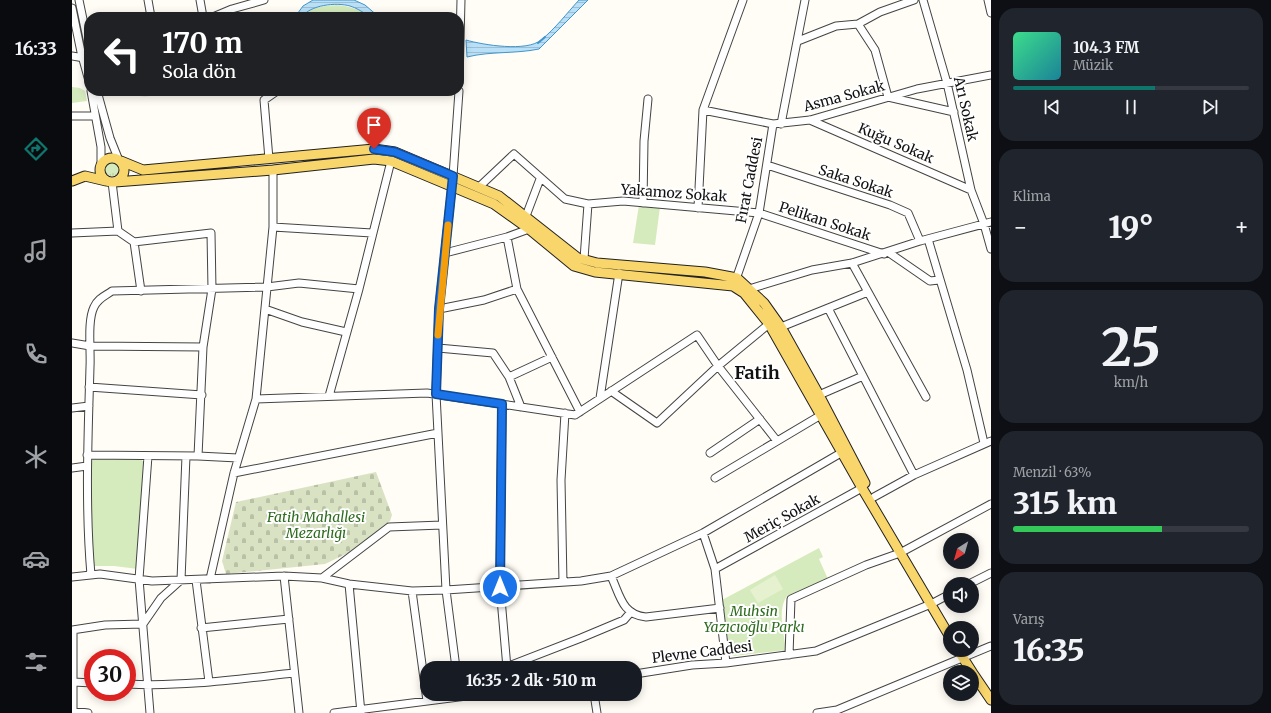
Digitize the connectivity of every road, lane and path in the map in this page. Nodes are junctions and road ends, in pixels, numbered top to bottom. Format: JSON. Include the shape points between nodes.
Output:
{"nodes":[{"id":1,"x":80,"y":0,"type":"edge"},
{"id":2,"x":148,"y":0,"type":"edge"},
{"id":3,"x":200,"y":0,"type":"edge"},
{"id":4,"x":264,"y":0,"type":"edge"},
{"id":5,"x":461,"y":0,"type":"edge"},
{"id":6,"x":743,"y":0,"type":"edge"},
{"id":7,"x":805,"y":0,"type":"edge"},
{"id":8,"x":914,"y":0,"type":"edge"},
{"id":9,"x":923,"y":0,"type":"edge"},
{"id":10,"x":988,"y":0,"type":"edge"},
{"id":11,"x":72,"y":8,"type":"edge"},
{"id":12,"x":150,"y":12,"type":"edge"},
{"id":13,"x":202,"y":12,"type":"edge"},
{"id":14,"x":225,"y":12,"type":"edge"},
{"id":15,"x":461,"y":12,"type":"edge"},
{"id":16,"x":991,"y":13,"type":"edge"},
{"id":17,"x":84,"y":21,"type":"edge"},
{"id":18,"x":858,"y":24,"type":"junction"},
{"id":19,"x":798,"y":41,"type":"junction"},
{"id":20,"x":72,"y":56,"type":"edge"},
{"id":21,"x":84,"y":58,"type":"joint"},
{"id":22,"x":991,"y":75,"type":"edge"},
{"id":23,"x":947,"y":83,"type":"junction"},
{"id":24,"x":95,"y":96,"type":"edge"},
{"id":25,"x":96,"y":96,"type":"edge"},
{"id":26,"x":270,"y":96,"type":"edge"},
{"id":27,"x":459,"y":96,"type":"edge"},
{"id":28,"x":888,"y":97,"type":"junction"},
{"id":29,"x":648,"y":99,"type":"dead end"},
{"id":30,"x":703,"y":110,"type":"junction"},
{"id":31,"x":954,"y":112,"type":"junction"},
{"id":32,"x":72,"y":116,"type":"edge"},
{"id":33,"x":94,"y":116,"type":"junction"},
{"id":34,"x":810,"y":120,"type":"junction"},
{"id":35,"x":777,"y":124,"type":"junction"},
{"id":36,"x":269,"y":159,"type":"junction"},
{"id":37,"x":119,"y":160,"type":"junction"},
{"id":38,"x":391,"y":161,"type":"junction"},
{"id":39,"x":100,"y":165,"type":"junction"},
{"id":40,"x":767,"y":165,"type":"junction"},
{"id":41,"x":273,"y":170,"type":"junction"},
{"id":42,"x":72,"y":175,"type":"edge"},
{"id":43,"x":540,"y":179,"type":"junction"},
{"id":44,"x":72,"y":181,"type":"edge"},
{"id":45,"x":452,"y":181,"type":"junction"},
{"id":46,"x":111,"y":182,"type":"junction"},
{"id":47,"x":479,"y":187,"type":"junction"},
{"id":48,"x":971,"y":190,"type":"junction"},
{"id":49,"x":643,"y":203,"type":"junction"},
{"id":50,"x":588,"y":204,"type":"junction"},
{"id":51,"x":698,"y":208,"type":"junction"},
{"id":52,"x":759,"y":213,"type":"junction"},
{"id":53,"x":526,"y":216,"type":"junction"},
{"id":54,"x":988,"y":223,"type":"edge"},
{"id":55,"x":273,"y":228,"type":"junction"},
{"id":56,"x":529,"y":229,"type":"junction"},
{"id":57,"x":118,"y":231,"type":"junction"},
{"id":58,"x":72,"y":233,"type":"edge"},
{"id":59,"x":372,"y":233,"type":"junction"},
{"id":60,"x":508,"y":237,"type":"junction"},
{"id":61,"x":928,"y":239,"type":"junction"},
{"id":62,"x":920,"y":241,"type":"junction"},
{"id":63,"x":134,"y":242,"type":"junction"},
{"id":64,"x":991,"y":249,"type":"edge"},
{"id":65,"x":445,"y":253,"type":"junction"},
{"id":66,"x":886,"y":253,"type":"junction"},
{"id":67,"x":584,"y":259,"type":"junction"},
{"id":68,"x":852,"y":262,"type":"junction"},
{"id":69,"x":619,"y":273,"type":"junction"},
{"id":70,"x":939,"y":280,"type":"junction"},
{"id":71,"x":735,"y":282,"type":"junction"},
{"id":72,"x":267,"y":287,"type":"junction"},
{"id":73,"x":212,"y":289,"type":"junction"},
{"id":74,"x":359,"y":289,"type":"junction"},
{"id":75,"x":517,"y":289,"type":"junction"},
{"id":76,"x":141,"y":291,"type":"junction"},
{"id":77,"x":746,"y":291,"type":"junction"},
{"id":78,"x":868,"y":292,"type":"junction"},
{"id":79,"x":828,"y":308,"type":"junction"},
{"id":80,"x":265,"y":309,"type":"junction"},
{"id":81,"x":439,"y":309,"type":"junction"},
{"id":82,"x":769,"y":324,"type":"junction"},
{"id":83,"x":781,"y":327,"type":"junction"},
{"id":84,"x":346,"y":332,"type":"junction"},
{"id":85,"x":72,"y":343,"type":"edge"},
{"id":86,"x":90,"y":346,"type":"junction"},
{"id":87,"x":203,"y":347,"type":"junction"},
{"id":88,"x":438,"y":348,"type":"junction"},
{"id":89,"x":552,"y":357,"type":"junction"},
{"id":90,"x":718,"y":366,"type":"junction"},
{"id":91,"x":863,"y":376,"type":"junction"},
{"id":92,"x":509,"y":377,"type":"junction"},
{"id":93,"x":90,"y":387,"type":"junction"},
{"id":94,"x":611,"y":391,"type":"junction"},
{"id":95,"x":436,"y":394,"type":"junction"},
{"id":96,"x":202,"y":395,"type":"junction"},
{"id":97,"x":820,"y":395,"type":"junction"},
{"id":98,"x":329,"y":396,"type":"junction"},
{"id":99,"x":600,"y":398,"type":"junction"},
{"id":100,"x":926,"y":398,"type":"dead end"},
{"id":101,"x":256,"y":399,"type":"junction"},
{"id":102,"x":502,"y":404,"type":"junction"},
{"id":103,"x":89,"y":406,"type":"junction"},
{"id":104,"x":521,"y":406,"type":"junction"},
{"id":105,"x":72,"y":408,"type":"edge"},
{"id":106,"x":580,"y":412,"type":"junction"},
{"id":107,"x":565,"y":413,"type":"junction"},
{"id":108,"x":821,"y":415,"type":"junction"},
{"id":109,"x":760,"y":419,"type":"junction"},
{"id":110,"x":438,"y":433,"type":"junction"},
{"id":111,"x":777,"y":441,"type":"junction"},
{"id":112,"x":988,"y":442,"type":"edge"},
{"id":113,"x":845,"y":451,"type":"junction"},
{"id":114,"x":710,"y":454,"type":"dead end"},
{"id":115,"x":87,"y":455,"type":"junction"},
{"id":116,"x":148,"y":456,"type":"junction"},
{"id":117,"x":186,"y":456,"type":"junction"},
{"id":118,"x":198,"y":456,"type":"junction"},
{"id":119,"x":237,"y":461,"type":"junction"},
{"id":120,"x":87,"y":466,"type":"junction"},
{"id":121,"x":72,"y":468,"type":"edge"},
{"id":122,"x":245,"y":471,"type":"junction"},
{"id":123,"x":234,"y":473,"type":"junction"},
{"id":124,"x":914,"y":475,"type":"junction"},
{"id":125,"x":715,"y":478,"type":"dead end"},
{"id":126,"x":862,"y":488,"type":"junction"},
{"id":127,"x":874,"y":497,"type":"junction"},
{"id":128,"x":991,"y":504,"type":"edge"},
{"id":129,"x":442,"y":525,"type":"junction"},
{"id":130,"x":886,"y":527,"type":"junction"},
{"id":131,"x":703,"y":533,"type":"junction"},
{"id":132,"x":900,"y":553,"type":"junction"},
{"id":133,"x":715,"y":570,"type":"junction"},
{"id":134,"x":991,"y":573,"type":"edge"},
{"id":135,"x":91,"y":575,"type":"junction"},
{"id":136,"x":284,"y":576,"type":"junction"},
{"id":137,"x":611,"y":576,"type":"junction"},
{"id":138,"x":72,"y":577,"type":"edge"},
{"id":139,"x":322,"y":578,"type":"junction"},
{"id":140,"x":139,"y":579,"type":"junction"},
{"id":141,"x":210,"y":579,"type":"junction"},
{"id":142,"x":979,"y":579,"type":"edge"},
{"id":143,"x":181,"y":580,"type":"junction"},
{"id":144,"x":196,"y":580,"type":"junction"},
{"id":145,"x":563,"y":582,"type":"junction"},
{"id":146,"x":349,"y":584,"type":"junction"},
{"id":147,"x":500,"y":587,"type":"junction"},
{"id":148,"x":446,"y":590,"type":"junction"},
{"id":149,"x":412,"y":591,"type":"junction"},
{"id":150,"x":943,"y":598,"type":"edge"},
{"id":151,"x":931,"y":604,"type":"junction"},
{"id":152,"x":720,"y":608,"type":"junction"},
{"id":153,"x":630,"y":613,"type":"junction"},
{"id":154,"x":288,"y":619,"type":"junction"},
{"id":155,"x":143,"y":624,"type":"junction"},
{"id":156,"x":943,"y":625,"type":"edge"},
{"id":157,"x":201,"y":628,"type":"junction"},
{"id":158,"x":73,"y":630,"type":"edge"},
{"id":159,"x":991,"y":646,"type":"edge"},
{"id":160,"x":979,"y":649,"type":"edge"},
{"id":161,"x":789,"y":655,"type":"junction"},
{"id":162,"x":953,"y":657,"type":"edge"},
{"id":163,"x":422,"y":661,"type":"edge"},
{"id":164,"x":455,"y":661,"type":"edge"},
{"id":165,"x":506,"y":661,"type":"edge"},
{"id":166,"x":522,"y":661,"type":"edge"},
{"id":167,"x":726,"y":663,"type":"junction"},
{"id":168,"x":294,"y":673,"type":"junction"},
{"id":169,"x":642,"y":673,"type":"edge"},
{"id":170,"x":73,"y":682,"type":"edge"},
{"id":171,"x":209,"y":682,"type":"junction"},
{"id":172,"x":979,"y":682,"type":"edge"},
{"id":173,"x":84,"y":683,"type":"edge"},
{"id":174,"x":136,"y":684,"type":"edge"},
{"id":175,"x":147,"y":685,"type":"junction"},
{"id":176,"x":991,"y":700,"type":"edge"},
{"id":177,"x":427,"y":701,"type":"edge"},
{"id":178,"x":595,"y":701,"type":"edge"},
{"id":179,"x":72,"y":711,"type":"edge"},
{"id":180,"x":361,"y":711,"type":"edge"},
{"id":181,"x":88,"y":713,"type":"edge"},
{"id":182,"x":150,"y":713,"type":"edge"},
{"id":183,"x":299,"y":713,"type":"edge"},
{"id":184,"x":334,"y":713,"type":"edge"},
{"id":185,"x":597,"y":713,"type":"edge"},
{"id":186,"x":817,"y":713,"type":"edge"}],
"edges":[{"from":1,"to":17,"type":"street"},
{"from":2,"to":12,"type":"street"},
{"from":3,"to":13,"type":"street"},
{"from":4,"to":14,"type":"street"},
{"from":5,"to":15,"type":"street"},
{"from":6,"to":30,"type":"street"},
{"from":7,"to":19,"type":"street","name":"Fırat Caddesi"},
{"from":8,"to":18,"type":"street","via":[[880,12]]},
{"from":9,"to":23,"type":"street","name":"Arı Sokak"},
{"from":10,"to":16,"type":"street"},
{"from":11,"to":21,"type":"street","via":[[80,52]]},
{"from":18,"to":19,"type":"street","via":[[836,26]]},
{"from":18,"to":28,"type":"street","via":[[875,50]]},
{"from":19,"to":35,"type":"street","name":"Fırat Caddesi"},
{"from":20,"to":21,"type":"street"},
{"from":22,"to":23,"type":"street","name":"Asma Sokak"},
{"from":23,"to":28,"type":"street","name":"Asma Sokak"},
{"from":23,"to":31,"type":"street","name":"Arı Sokak"},
{"from":24,"to":33,"type":"street"},
{"from":25,"to":37,"type":"street"},
{"from":26,"to":36,"type":"street","via":[[264,100]]},
{"from":27,"to":45,"type":"street"},
{"from":28,"to":31,"type":"street"},
{"from":28,"to":34,"type":"street","name":"Asma Sokak"},
{"from":29,"to":49,"type":"street"},
{"from":30,"to":35,"type":"street","name":"Asma Sokak"},
{"from":30,"to":51,"type":"street"},
{"from":31,"to":48,"type":"street","name":"Arı Sokak"},
{"from":32,"to":33,"type":"street"},
{"from":33,"to":39,"type":"street","via":[[101,147]]},
{"from":34,"to":35,"type":"street","name":"Asma Sokak"},
{"from":34,"to":48,"type":"street","name":"Kuğu Sokak"},
{"from":35,"to":40,"type":"street","name":"Fırat Caddesi"},
{"from":36,"to":37,"type":"main road","via":[[143,170]]},
{"from":36,"to":45,"type":"main road","via":[[374,149],[395,152]]},
{"from":37,"to":39,"type":"main road","via":[[106,158]]},
{"from":37,"to":46,"type":"main road","via":[[124,173],[122,177]]},
{"from":38,"to":41,"type":"main road","via":[[374,159]]},
{"from":38,"to":45,"type":"main road"},
{"from":38,"to":59,"type":"street"},
{"from":39,"to":42,"type":"main road"},
{"from":39,"to":46,"type":"main road","via":[[100,175]]},
{"from":40,"to":52,"type":"street","name":"Fırat Caddesi"},
{"from":40,"to":62,"type":"street","name":"Saka Sokak","via":[[908,213]]},
{"from":41,"to":46,"type":"main road"},
{"from":41,"to":55,"type":"street"},
{"from":43,"to":47,"type":"street","name":"Yakamoz Sokak","via":[[514,154]]},
{"from":43,"to":50,"type":"street","name":"Yakamoz Sokak","via":[[565,199]]},
{"from":43,"to":53,"type":"street"},
{"from":44,"to":46,"type":"main road","via":[[85,176]]},
{"from":45,"to":47,"type":"main road"},
{"from":45,"to":56,"type":"main road","via":[[494,204]]},
{"from":45,"to":65,"type":"street"},
{"from":46,"to":57,"type":"street"},
{"from":47,"to":53,"type":"main road","via":[[498,196]]},
{"from":48,"to":54,"type":"street","name":"Arı Sokak"},
{"from":49,"to":50,"type":"street","name":"Yakamoz Sokak","via":[[623,201]]},
{"from":49,"to":51,"type":"street","name":"Yakamoz Sokak"},
{"from":50,"to":67,"type":"street"},
{"from":51,"to":52,"type":"street","name":"Yakamoz Sokak"},
{"from":52,"to":66,"type":"street","name":"Pelikan Sokak"},
{"from":52,"to":71,"type":"street","name":"Fırat Caddesi"},
{"from":53,"to":67,"type":"main road","via":[[572,253]]},
{"from":54,"to":61,"type":"street"},
{"from":54,"to":64,"type":"street","name":"Arı Sokak"},
{"from":55,"to":59,"type":"street"},
{"from":55,"to":72,"type":"street"},
{"from":56,"to":60,"type":"street"},
{"from":56,"to":69,"type":"main road","via":[[574,266],[595,272]]},
{"from":57,"to":58,"type":"street"},
{"from":57,"to":63,"type":"street"},
{"from":59,"to":74,"type":"street"},
{"from":60,"to":65,"type":"street"},
{"from":60,"to":75,"type":"street"},
{"from":61,"to":62,"type":"street"},
{"from":61,"to":70,"type":"street"},
{"from":62,"to":66,"type":"street"},
{"from":63,"to":73,"type":"street","via":[[211,233]]},
{"from":63,"to":76,"type":"street"},
{"from":65,"to":81,"type":"street"},
{"from":66,"to":68,"type":"street"},
{"from":66,"to":70,"type":"street","name":"Pelikan Sokak","via":[[930,281]]},
{"from":67,"to":71,"type":"main road","via":[[597,263],[705,272]]},
{"from":68,"to":77,"type":"street","via":[[812,270]]},
{"from":68,"to":78,"type":"street"},
{"from":69,"to":71,"type":"main road"},
{"from":69,"to":99,"type":"street"},
{"from":70,"to":112,"type":"street"},
{"from":71,"to":77,"type":"main road"},
{"from":72,"to":73,"type":"street"},
{"from":72,"to":74,"type":"street","via":[[299,283]]},
{"from":72,"to":80,"type":"street"},
{"from":73,"to":76,"type":"street"},
{"from":73,"to":87,"type":"street"},
{"from":74,"to":84,"type":"street"},
{"from":75,"to":81,"type":"street","via":[[484,300]]},
{"from":75,"to":89,"type":"street"},
{"from":76,"to":86,"type":"street","via":[[112,291],[99,299],[93,307]]},
{"from":77,"to":82,"type":"main road"},
{"from":77,"to":83,"type":"main road","via":[[764,303]]},
{"from":78,"to":79,"type":"street"},
{"from":78,"to":100,"type":"street"},
{"from":79,"to":83,"type":"street"},
{"from":79,"to":91,"type":"street"},
{"from":80,"to":84,"type":"street","via":[[302,322]]},
{"from":80,"to":101,"type":"street"},
{"from":81,"to":88,"type":"street"},
{"from":82,"to":90,"type":"street"},
{"from":82,"to":108,"type":"main road"},
{"from":83,"to":97,"type":"main road"},
{"from":84,"to":98,"type":"street"},
{"from":85,"to":86,"type":"street"},
{"from":86,"to":87,"type":"street"},
{"from":86,"to":93,"type":"street"},
{"from":87,"to":96,"type":"street"},
{"from":88,"to":92,"type":"street","via":[[493,353]]},
{"from":88,"to":95,"type":"street"},
{"from":89,"to":92,"type":"street"},
{"from":89,"to":106,"type":"street"},
{"from":90,"to":94,"type":"street","via":[[657,423]]},
{"from":90,"to":94,"type":"street","via":[[697,335]]},
{"from":90,"to":109,"type":"street"},
{"from":91,"to":97,"type":"street"},
{"from":91,"to":124,"type":"street"},
{"from":92,"to":104,"type":"street"},
{"from":93,"to":96,"type":"street"},
{"from":93,"to":103,"type":"street"},
{"from":94,"to":99,"type":"street"},
{"from":95,"to":98,"type":"street"},
{"from":95,"to":102,"type":"street"},
{"from":95,"to":110,"type":"street"},
{"from":96,"to":118,"type":"street"},
{"from":97,"to":113,"type":"main road"},
{"from":98,"to":101,"type":"street"},
{"from":99,"to":106,"type":"street"},
{"from":101,"to":119,"type":"street"},
{"from":102,"to":104,"type":"street"},
{"from":102,"to":147,"type":"street"},
{"from":103,"to":105,"type":"street"},
{"from":103,"to":115,"type":"street"},
{"from":104,"to":107,"type":"street"},
{"from":106,"to":107,"type":"street","via":[[575,415]]},
{"from":107,"to":145,"type":"street","via":[[561,480]]},
{"from":108,"to":111,"type":"street"},
{"from":108,"to":113,"type":"main road"},
{"from":109,"to":111,"type":"street"},
{"from":109,"to":114,"type":"street"},
{"from":110,"to":122,"type":"street"},
{"from":110,"to":129,"type":"street"},
{"from":111,"to":125,"type":"street"},
{"from":112,"to":124,"type":"street"},
{"from":113,"to":126,"type":"main road"},
{"from":113,"to":127,"type":"main road"},
{"from":113,"to":131,"type":"street"},
{"from":115,"to":116,"type":"street"},
{"from":115,"to":120,"type":"street"},
{"from":116,"to":117,"type":"street"},
{"from":116,"to":140,"type":"street"},
{"from":117,"to":118,"type":"street"},
{"from":117,"to":143,"type":"street"},
{"from":118,"to":119,"type":"street"},
{"from":119,"to":122,"type":"street"},
{"from":119,"to":123,"type":"street"},
{"from":120,"to":121,"type":"street"},
{"from":120,"to":135,"type":"street"},
{"from":122,"to":123,"type":"street"},
{"from":123,"to":141,"type":"street"},
{"from":124,"to":127,"type":"street"},
{"from":126,"to":130,"type":"main road"},
{"from":126,"to":133,"type":"street","name":"Meriç Sokak"},
{"from":127,"to":130,"type":"main road"},
{"from":128,"to":132,"type":"street"},
{"from":129,"to":139,"type":"street","via":[[389,527]]},
{"from":129,"to":148,"type":"street"},
{"from":130,"to":132,"type":"main road"},
{"from":131,"to":133,"type":"street"},
{"from":131,"to":137,"type":"street"},
{"from":132,"to":151,"type":"main road"},
{"from":132,"to":161,"type":"street","via":[[866,565],[791,599]]},
{"from":133,"to":152,"type":"street"},
{"from":134,"to":142,"type":"street"},
{"from":135,"to":138,"type":"street"},
{"from":135,"to":140,"type":"street"},
{"from":136,"to":139,"type":"street"},
{"from":136,"to":141,"type":"street"},
{"from":136,"to":154,"type":"street"},
{"from":137,"to":145,"type":"street"},
{"from":137,"to":153,"type":"street"},
{"from":139,"to":146,"type":"street"},
{"from":140,"to":143,"type":"street"},
{"from":140,"to":155,"type":"street"},
{"from":141,"to":144,"type":"street"},
{"from":143,"to":144,"type":"street"},
{"from":143,"to":155,"type":"street","via":[[161,598]]},
{"from":144,"to":157,"type":"street"},
{"from":145,"to":147,"type":"street"},
{"from":146,"to":149,"type":"street"},
{"from":146,"to":180,"type":"street"},
{"from":147,"to":148,"type":"street"},
{"from":147,"to":165,"type":"street"},
{"from":148,"to":149,"type":"street"},
{"from":148,"to":164,"type":"street"},
{"from":149,"to":163,"type":"street"},
{"from":150,"to":151,"type":"street","name":"Plevne Caddesi"},
{"from":151,"to":156,"type":"main road"},
{"from":151,"to":161,"type":"street","name":"Plevne Caddesi","via":[[833,646]]},
{"from":152,"to":153,"type":"street","via":[[646,617],[637,617]]},
{"from":152,"to":167,"type":"street"},
{"from":153,"to":166,"type":"street","via":[[624,620]]},
{"from":154,"to":157,"type":"street"},
{"from":154,"to":168,"type":"street"},
{"from":155,"to":158,"type":"street","via":[[105,625]]},
{"from":155,"to":175,"type":"street"},
{"from":157,"to":171,"type":"street"},
{"from":158,"to":170,"type":"street"},
{"from":159,"to":160,"type":"street"},
{"from":161,"to":167,"type":"street","name":"Plevne Caddesi"},
{"from":162,"to":186,"type":"street","via":[[837,710]]},
{"from":167,"to":169,"type":"street","name":"Plevne Caddesi"},
{"from":168,"to":171,"type":"street"},
{"from":168,"to":183,"type":"street"},
{"from":170,"to":173,"type":"street"},
{"from":170,"to":179,"type":"street"},
{"from":171,"to":175,"type":"street"},
{"from":172,"to":176,"type":"main road"},
{"from":174,"to":175,"type":"street"},
{"from":175,"to":182,"type":"street"},
{"from":177,"to":180,"type":"street"},
{"from":178,"to":185,"type":"street"},
{"from":179,"to":181,"type":"street"},
{"from":180,"to":184,"type":"street"}]}
